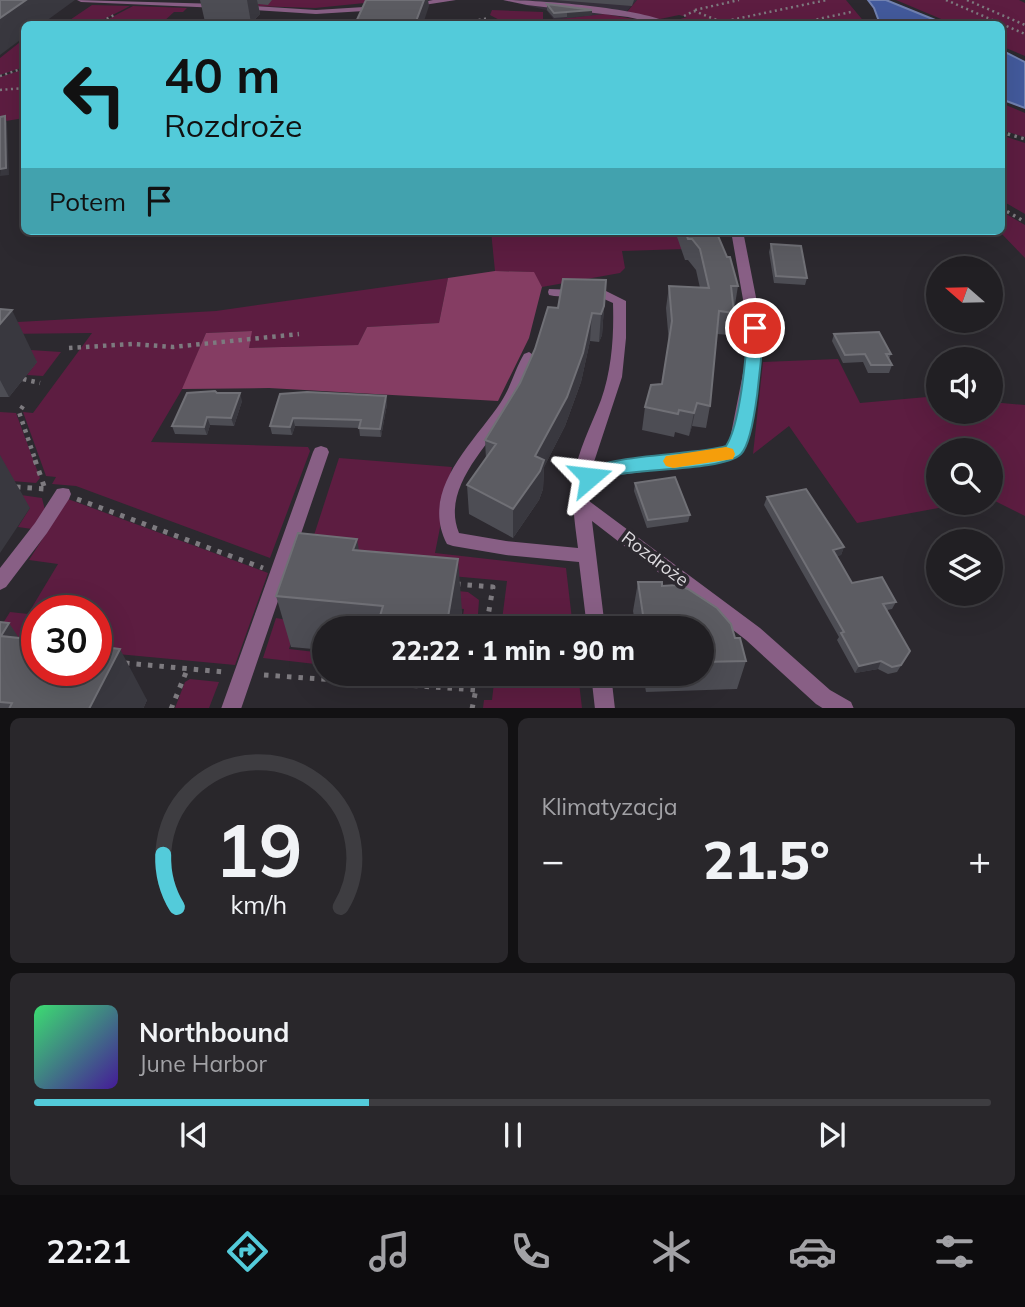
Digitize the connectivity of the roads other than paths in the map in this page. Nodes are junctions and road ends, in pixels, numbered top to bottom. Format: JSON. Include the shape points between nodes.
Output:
{"nodes":[{"id":1,"x":81,"y":0,"type":"edge"},
{"id":2,"x":90,"y":0,"type":"edge"},
{"id":3,"x":452,"y":0,"type":"edge"},
{"id":4,"x":507,"y":0,"type":"edge"},
{"id":5,"x":401,"y":6,"type":"edge"},
{"id":6,"x":389,"y":7,"type":"edge"},
{"id":7,"x":655,"y":21,"type":"edge"},
{"id":8,"x":738,"y":235,"type":"edge"},
{"id":9,"x":554,"y":292,"type":"dead end"},
{"id":10,"x":528,"y":357,"type":"edge"},
{"id":11,"x":321,"y":452,"type":"dead end"},
{"id":12,"x":54,"y":492,"type":"road end"},
{"id":13,"x":581,"y":497,"type":"junction"},
{"id":14,"x":588,"y":556,"type":"junction"},
{"id":15,"x":0,"y":583,"type":"edge"},
{"id":16,"x":595,"y":616,"type":"edge"},
{"id":17,"x":602,"y":686,"type":"edge"},
{"id":18,"x":231,"y":708,"type":"edge"},
{"id":19,"x":605,"y":708,"type":"edge"},
{"id":20,"x":842,"y":708,"type":"edge"}],
"edges":[{"from":1,"to":2,"type":"street"},
{"from":2,"to":6,"type":"street","via":[[316,12]]},
{"from":3,"to":5,"type":"street"},
{"from":4,"to":7,"type":"street","via":[[614,11]]},
{"from":8,"to":13,"type":"street","via":[[755,328],[736,447],[720,456],[605,470],[590,477]]},
{"from":9,"to":13,"type":"street","via":[[606,295],[619,301],[613,383],[585,458]]},
{"from":10,"to":14,"type":"street","via":[[507,404],[457,475],[446,529],[453,539],[472,544]]},
{"from":11,"to":18,"type":"street"},
{"from":12,"to":15,"type":"street","via":[[41,528]]},
{"from":13,"to":14,"type":"street"},
{"from":13,"to":20,"type":"street","name":"Rozdroże"},
{"from":14,"to":16,"type":"street"},
{"from":17,"to":19,"type":"street"}]}
